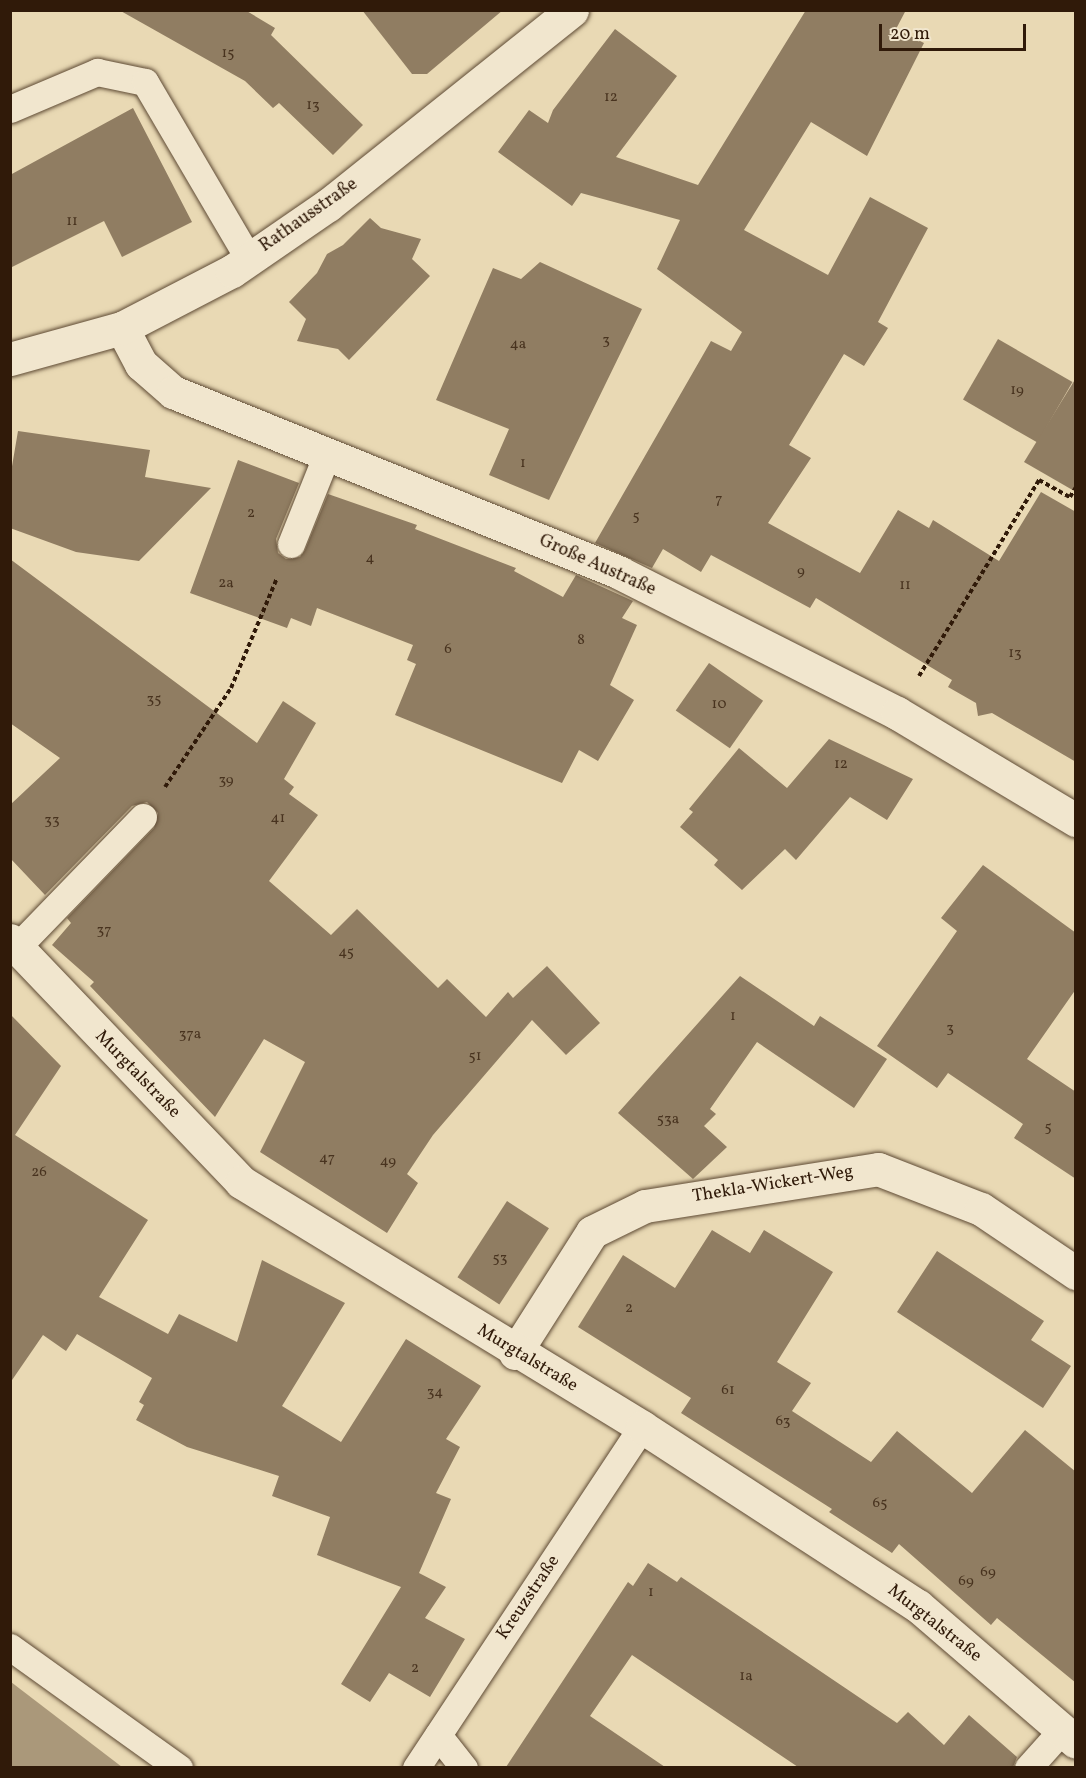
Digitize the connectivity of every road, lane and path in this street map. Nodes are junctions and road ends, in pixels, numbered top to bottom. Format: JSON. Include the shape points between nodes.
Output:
{"nodes":[{"id":1,"x":572,"y":10,"type":"edge"},
{"id":2,"x":10,"y":109,"type":"edge"},
{"id":3,"x":249,"y":258,"type":"junction"},
{"id":4,"x":122,"y":328,"type":"junction"},
{"id":5,"x":10,"y":359,"type":"edge"},
{"id":6,"x":327,"y":454,"type":"junction"},
{"id":7,"x":1076,"y":487,"type":"edge"},
{"id":8,"x":291,"y":544,"type":"joint"},
{"id":9,"x":897,"y":713,"type":"junction"},
{"id":10,"x":143,"y":817,"type":"joint"},
{"id":11,"x":1076,"y":820,"type":"edge"},
{"id":12,"x":14,"y":944,"type":"edge"},
{"id":13,"x":1076,"y":1273,"type":"edge"},
{"id":14,"x":515,"y":1353,"type":"junction"},
{"id":15,"x":642,"y":1427,"type":"junction"},
{"id":16,"x":10,"y":1647,"type":"edge"},
{"id":17,"x":438,"y":1735,"type":"junction"},
{"id":18,"x":1069,"y":1736,"type":"edge"},
{"id":19,"x":179,"y":1767,"type":"edge"},
{"id":20,"x":416,"y":1767,"type":"edge"},
{"id":21,"x":464,"y":1767,"type":"edge"},
{"id":22,"x":1028,"y":1767,"type":"edge"}],
"edges":[{"from":1,"to":3,"type":"street","name":"Rathausstraße","via":[[328,206]]},
{"from":2,"to":3,"type":"lane","via":[[97,72],[145,81]]},
{"from":3,"to":4,"type":"street","name":"Rathausstraße"},
{"from":4,"to":5,"type":"street","name":"Rathausstraße"},
{"from":4,"to":6,"type":"street","name":"Große Austraße","via":[[141,364],[173,392]]},
{"from":6,"to":8,"type":"lane"},
{"from":6,"to":9,"type":"street","name":"Große Austraße","via":[[620,573]]},
{"from":7,"to":9,"type":"path","via":[[1070,497],[1040,480]]},
{"from":8,"to":10,"type":"path","via":[[231,688],[200,740]]},
{"from":9,"to":11,"type":"street","name":"Große Austraße"},
{"from":10,"to":12,"type":"lane"},
{"from":12,"to":14,"type":"street","name":"Murgtalstraße","via":[[241,1182]]},
{"from":13,"to":14,"type":"street","name":"Thekla-Wickert-Weg","via":[[981,1209],[878,1169],[645,1206],[592,1232]]},
{"from":14,"to":15,"type":"street","name":"Murgtalstraße"},
{"from":15,"to":17,"type":"lane","name":"Kreuzstraße"},
{"from":15,"to":18,"type":"street","name":"Murgtalstraße","via":[[918,1606]]},
{"from":16,"to":19,"type":"lane"},
{"from":17,"to":20,"type":"lane","name":"Kreuzstraße"},
{"from":17,"to":21,"type":"lane"},
{"from":18,"to":22,"type":"lane"}]}
